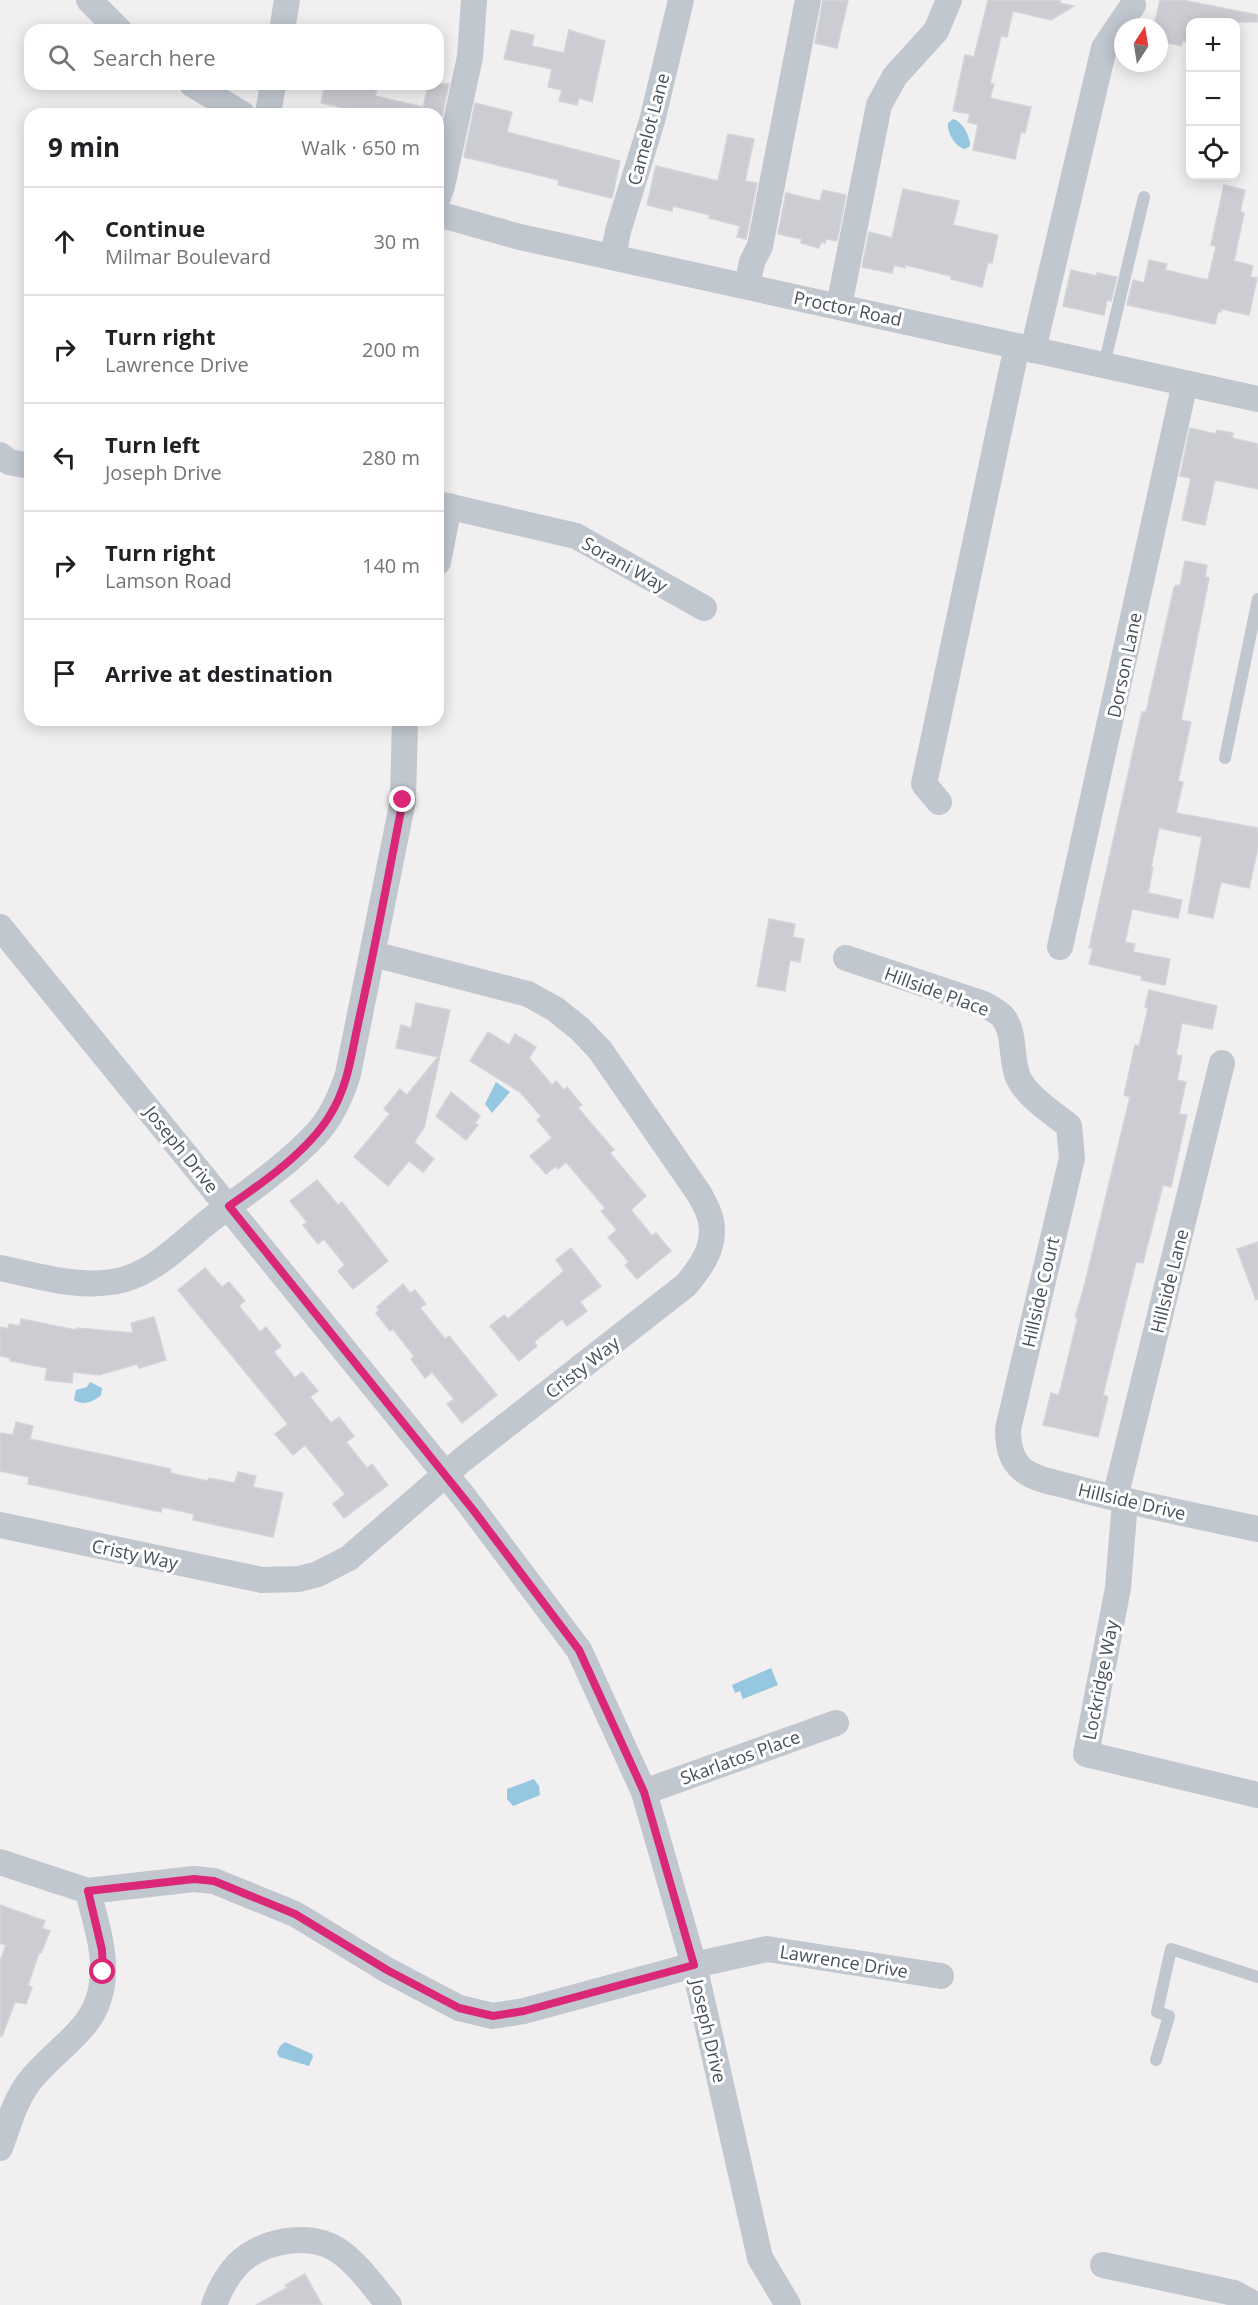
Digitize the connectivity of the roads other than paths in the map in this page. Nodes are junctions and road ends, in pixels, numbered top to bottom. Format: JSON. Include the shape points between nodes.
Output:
{"nodes":[{"id":1,"x":89,"y":0,"type":"edge"},
{"id":2,"x":287,"y":0,"type":"edge"},
{"id":3,"x":474,"y":0,"type":"edge"},
{"id":4,"x":681,"y":0,"type":"edge"},
{"id":5,"x":808,"y":0,"type":"edge"},
{"id":6,"x":949,"y":0,"type":"edge"},
{"id":7,"x":1133,"y":5,"type":"dead end"},
{"id":8,"x":113,"y":24,"type":"edge"},
{"id":9,"x":283,"y":24,"type":"edge"},
{"id":10,"x":202,"y":90,"type":"edge"},
{"id":11,"x":272,"y":90,"type":"edge"},
{"id":12,"x":232,"y":108,"type":"edge"},
{"id":13,"x":269,"y":108,"type":"edge"},
{"id":14,"x":444,"y":177,"type":"edge"},
{"id":15,"x":1144,"y":197,"type":"dead end"},
{"id":16,"x":444,"y":216,"type":"edge"},
{"id":17,"x":613,"y":257,"type":"junction"},
{"id":18,"x":747,"y":286,"type":"junction"},
{"id":19,"x":839,"y":306,"type":"junction"},
{"id":20,"x":1025,"y":348,"type":"junction"},
{"id":21,"x":1104,"y":365,"type":"junction"},
{"id":22,"x":1185,"y":383,"type":"junction"},
{"id":23,"x":1258,"y":399,"type":"edge"},
{"id":24,"x":0,"y":455,"type":"edge"},
{"id":25,"x":24,"y":465,"type":"edge"},
{"id":26,"x":444,"y":505,"type":"edge"},
{"id":27,"x":1258,"y":599,"type":"edge"},
{"id":28,"x":704,"y":608,"type":"dead end"},
{"id":29,"x":405,"y":726,"type":"edge"},
{"id":30,"x":1225,"y":758,"type":"dead end"},
{"id":31,"x":939,"y":802,"type":"dead end"},
{"id":32,"x":0,"y":927,"type":"edge"},
{"id":33,"x":1060,"y":947,"type":"dead end"},
{"id":34,"x":373,"y":954,"type":"junction"},
{"id":35,"x":846,"y":958,"type":"dead end"},
{"id":36,"x":1222,"y":1063,"type":"dead end"},
{"id":37,"x":1069,"y":1126,"type":"joint"},
{"id":38,"x":229,"y":1206,"type":"junction"},
{"id":39,"x":0,"y":1268,"type":"edge"},
{"id":40,"x":1013,"y":1459,"type":"joint"},
{"id":41,"x":445,"y":1475,"type":"junction"},
{"id":42,"x":1120,"y":1500,"type":"junction"},
{"id":43,"x":0,"y":1525,"type":"edge"},
{"id":44,"x":1258,"y":1528,"type":"edge"},
{"id":45,"x":836,"y":1723,"type":"dead end"},
{"id":46,"x":644,"y":1792,"type":"junction"},
{"id":47,"x":1258,"y":1795,"type":"edge"},
{"id":48,"x":0,"y":1862,"type":"edge"},
{"id":49,"x":88,"y":1891,"type":"junction"},
{"id":50,"x":694,"y":1965,"type":"junction"},
{"id":51,"x":941,"y":1976,"type":"dead end"},
{"id":52,"x":1258,"y":1977,"type":"edge"},
{"id":53,"x":1156,"y":2060,"type":"dead end"},
{"id":54,"x":0,"y":2148,"type":"edge"},
{"id":55,"x":1103,"y":2265,"type":"dead end"},
{"id":56,"x":215,"y":2302,"type":"edge"},
{"id":57,"x":388,"y":2305,"type":"edge"},
{"id":58,"x":788,"y":2305,"type":"edge"},
{"id":59,"x":1256,"y":2305,"type":"edge"}],
"edges":[{"from":1,"to":8,"type":"street"},
{"from":2,"to":9,"type":"street"},
{"from":3,"to":14,"type":"street","via":[[470,57]]},
{"from":4,"to":17,"type":"street","name":"Camelot Lane","via":[[652,122]]},
{"from":5,"to":18,"type":"street","via":[[760,246]]},
{"from":6,"to":19,"type":"street","via":[[936,31],[895,76],[879,105]]},
{"from":7,"to":20,"type":"street","via":[[1104,48]]},
{"from":10,"to":12,"type":"street"},
{"from":11,"to":13,"type":"street"},
{"from":15,"to":21,"type":"lane"},
{"from":16,"to":17,"type":"street","name":"Proctor Road"},
{"from":17,"to":18,"type":"street","name":"Proctor Road"},
{"from":18,"to":19,"type":"street","name":"Proctor Road"},
{"from":19,"to":20,"type":"street","name":"Proctor Road"},
{"from":20,"to":21,"type":"street","name":"Proctor Road"},
{"from":20,"to":31,"type":"street","via":[[924,784]]},
{"from":21,"to":22,"type":"street","name":"Proctor Road"},
{"from":22,"to":23,"type":"street","name":"Proctor Road"},
{"from":22,"to":33,"type":"street","name":"Dorson Lane"},
{"from":24,"to":25,"type":"street","via":[[9,462]]},
{"from":26,"to":28,"type":"street","name":"Sorani Way","via":[[576,536]]},
{"from":27,"to":30,"type":"lane"},
{"from":29,"to":34,"type":"street","via":[[403,800]]},
{"from":32,"to":38,"type":"street","name":"Joseph Drive"},
{"from":34,"to":38,"type":"street","via":[[348,1074],[330,1117],[284,1163]]},
{"from":34,"to":41,"type":"street","name":"Cristy Way","via":[[500,985],[555,1009],[600,1050],[700,1195],[711,1221],[711,1241],[704,1264],[686,1285]]},
{"from":35,"to":37,"type":"street","name":"Hillside Place","via":[[984,1004],[1002,1016],[1011,1032],[1018,1078],[1040,1103]]},
{"from":36,"to":42,"type":"street","name":"Hillside Lane"},
{"from":37,"to":40,"type":"street","name":"Hillside Court","via":[[1072,1158],[1008,1429]]},
{"from":38,"to":39,"type":"street","via":[[159,1260],[123,1279],[82,1283]]},
{"from":38,"to":41,"type":"street","name":"Joseph Drive"},
{"from":40,"to":42,"type":"street","name":"Hillside Drive","via":[[1037,1478]]},
{"from":41,"to":43,"type":"street","name":"Cristy Way","via":[[349,1558],[299,1579],[262,1580],[232,1575]]},
{"from":41,"to":46,"type":"street","name":"Joseph Drive","via":[[579,1650]]},
{"from":42,"to":44,"type":"street","name":"Hillside Drive"},
{"from":42,"to":47,"type":"street","name":"Lockridge Way","via":[[1118,1588],[1086,1754]]},
{"from":45,"to":46,"type":"street","name":"Skarlatos Place"},
{"from":46,"to":50,"type":"street","name":"Joseph Drive"},
{"from":48,"to":49,"type":"street","name":"Lawrence Drive"},
{"from":49,"to":50,"type":"street","name":"Lawrence Drive","via":[[194,1879],[214,1881],[295,1914],[459,2008],[493,2016]]},
{"from":49,"to":54,"type":"street","via":[[102,1950],[98,2003],[81,2032],[28,2083]]},
{"from":50,"to":51,"type":"street","name":"Lawrence Drive","via":[[767,1948]]},
{"from":50,"to":58,"type":"street","name":"Joseph Drive","via":[[760,2258]]},
{"from":52,"to":53,"type":"lane","via":[[1171,1949],[1157,2012],[1169,2016]]},
{"from":55,"to":59,"type":"street","via":[[1234,2293]]},
{"from":56,"to":57,"type":"street","via":[[238,2265],[253,2253],[293,2240],[315,2241],[337,2249],[356,2264]]}]}
